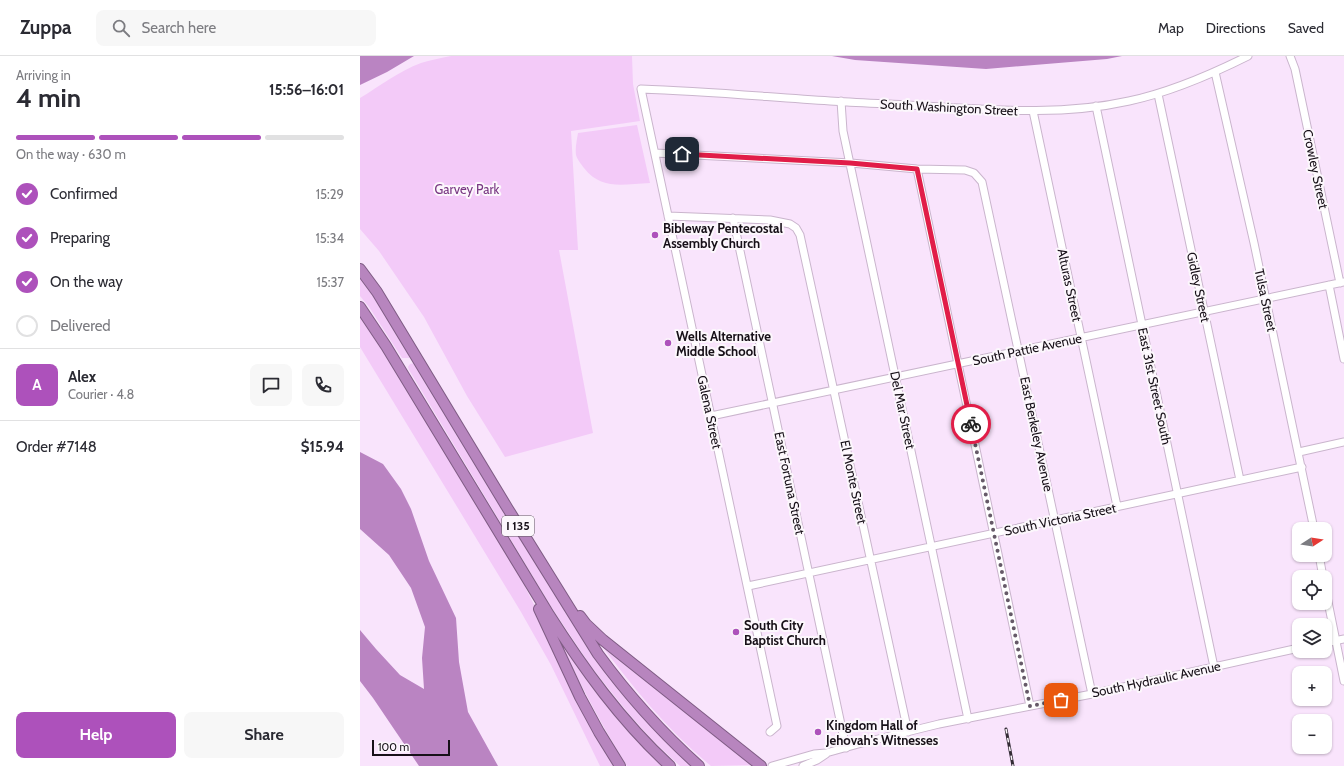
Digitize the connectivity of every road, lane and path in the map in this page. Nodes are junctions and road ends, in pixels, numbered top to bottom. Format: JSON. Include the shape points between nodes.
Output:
{"nodes":[{"id":1,"x":1248,"y":56,"type":"edge"},
{"id":2,"x":1290,"y":56,"type":"edge"},
{"id":3,"x":1215,"y":72,"type":"junction"},
{"id":4,"x":641,"y":88,"type":"joint"},
{"id":5,"x":1158,"y":94,"type":"junction"},
{"id":6,"x":842,"y":101,"type":"junction"},
{"id":7,"x":1096,"y":106,"type":"junction"},
{"id":8,"x":1033,"y":111,"type":"junction"},
{"id":9,"x":655,"y":153,"type":"junction"},
{"id":10,"x":850,"y":163,"type":"junction"},
{"id":11,"x":917,"y":169,"type":"junction"},
{"id":12,"x":668,"y":216,"type":"junction"},
{"id":13,"x":733,"y":218,"type":"junction"},
{"id":14,"x":360,"y":269,"type":"edge"},
{"id":15,"x":1342,"y":282,"type":"edge"},
{"id":16,"x":1329,"y":285,"type":"junction"},
{"id":17,"x":1266,"y":298,"type":"junction"},
{"id":18,"x":360,"y":307,"type":"edge"},
{"id":19,"x":1204,"y":311,"type":"junction"},
{"id":20,"x":1142,"y":324,"type":"junction"},
{"id":21,"x":1081,"y":337,"type":"junction"},
{"id":22,"x":1019,"y":351,"type":"junction"},
{"id":23,"x":1344,"y":359,"type":"edge"},
{"id":24,"x":958,"y":364,"type":"junction"},
{"id":25,"x":896,"y":377,"type":"junction"},
{"id":26,"x":834,"y":390,"type":"junction"},
{"id":27,"x":773,"y":403,"type":"junction"},
{"id":28,"x":711,"y":416,"type":"junction"},
{"id":29,"x":1344,"y":442,"type":"edge"},
{"id":30,"x":1298,"y":452,"type":"junction"},
{"id":31,"x":1302,"y":467,"type":"junction"},
{"id":32,"x":1240,"y":480,"type":"junction"},
{"id":33,"x":1177,"y":494,"type":"junction"},
{"id":34,"x":1117,"y":506,"type":"junction"},
{"id":35,"x":1055,"y":520,"type":"junction"},
{"id":36,"x":1313,"y":522,"type":"edge"},
{"id":37,"x":994,"y":533,"type":"junction"},
{"id":38,"x":932,"y":546,"type":"junction"},
{"id":39,"x":515,"y":558,"type":"junction"},
{"id":40,"x":870,"y":559,"type":"junction"},
{"id":41,"x":541,"y":563,"type":"junction"},
{"id":42,"x":808,"y":572,"type":"junction"},
{"id":43,"x":748,"y":586,"type":"junction"},
{"id":44,"x":1330,"y":610,"type":"edge"},
{"id":45,"x":1344,"y":639,"type":"edge"},
{"id":46,"x":1336,"y":640,"type":"junction"},
{"id":47,"x":1332,"y":641,"type":"edge"},
{"id":48,"x":1292,"y":650,"type":"edge"},
{"id":49,"x":1214,"y":667,"type":"junction"},
{"id":50,"x":1344,"y":681,"type":"edge"},
{"id":51,"x":1092,"y":694,"type":"junction"},
{"id":52,"x":1030,"y":706,"type":"junction"},
{"id":53,"x":968,"y":718,"type":"junction"},
{"id":54,"x":770,"y":732,"type":"dead end"},
{"id":55,"x":908,"y":732,"type":"junction"},
{"id":56,"x":846,"y":748,"type":"junction"},
{"id":57,"x":826,"y":753,"type":"junction"},
{"id":58,"x":620,"y":766,"type":"edge"},
{"id":59,"x":670,"y":766,"type":"edge"},
{"id":60,"x":700,"y":766,"type":"edge"},
{"id":61,"x":761,"y":766,"type":"edge"},
{"id":62,"x":772,"y":766,"type":"edge"},
{"id":63,"x":803,"y":766,"type":"edge"}],
"edges":[{"from":1,"to":3,"type":"street","name":"South Washington Street"},
{"from":2,"to":15,"type":"street","name":"Crowley Street"},
{"from":3,"to":5,"type":"street","name":"South Washington Street"},
{"from":3,"to":17,"type":"street","name":"Tulsa Street"},
{"from":4,"to":6,"type":"street","name":"South Washington Street"},
{"from":4,"to":9,"type":"street","name":"Galena Street"},
{"from":5,"to":7,"type":"street","name":"South Washington Street"},
{"from":5,"to":19,"type":"street","name":"Gidley Street"},
{"from":6,"to":8,"type":"street","name":"South Washington Street"},
{"from":6,"to":10,"type":"street","name":"Del Mar Street","via":[[842,120]]},
{"from":7,"to":8,"type":"street","name":"South Washington Street"},
{"from":7,"to":20,"type":"street","name":"East 31st Street South"},
{"from":8,"to":21,"type":"street","name":"Alturas Street"},
{"from":9,"to":10,"type":"street"},
{"from":9,"to":12,"type":"street","name":"Galena Street"},
{"from":10,"to":11,"type":"street"},
{"from":10,"to":25,"type":"street","name":"Del Mar Street"},
{"from":11,"to":22,"type":"street","name":"East Berkeley Avenue","via":[[965,170],[978,176],[984,185]]},
{"from":11,"to":24,"type":"street"},
{"from":12,"to":13,"type":"street"},
{"from":12,"to":28,"type":"street","name":"Galena Street"},
{"from":13,"to":26,"type":"street","name":"El Monte Street","via":[[787,223],[799,232]]},
{"from":13,"to":27,"type":"street","name":"East Fortuna Street"},
{"from":14,"to":41,"type":"highway","number":"I 135","via":[[377,292]]},
{"from":15,"to":16,"type":"street","name":"South Pattie Avenue"},
{"from":16,"to":17,"type":"street","name":"South Pattie Avenue"},
{"from":16,"to":23,"type":"street"},
{"from":17,"to":19,"type":"street","name":"South Pattie Avenue"},
{"from":17,"to":30,"type":"street","name":"Tulsa Street"},
{"from":18,"to":39,"type":"highway","number":"I 135"},
{"from":19,"to":20,"type":"street","name":"South Pattie Avenue"},
{"from":19,"to":32,"type":"street","name":"Gidley Street"},
{"from":20,"to":21,"type":"street","name":"South Pattie Avenue"},
{"from":20,"to":33,"type":"street","name":"East 31st Street South"},
{"from":21,"to":22,"type":"street","name":"South Pattie Avenue"},
{"from":21,"to":34,"type":"street","name":"Alturas Street"},
{"from":22,"to":24,"type":"street","name":"South Pattie Avenue"},
{"from":22,"to":35,"type":"street","name":"East Berkeley Avenue"},
{"from":24,"to":25,"type":"street","name":"South Pattie Avenue"},
{"from":24,"to":37,"type":"street"},
{"from":25,"to":26,"type":"street","name":"South Pattie Avenue"},
{"from":25,"to":38,"type":"street","name":"Del Mar Street"},
{"from":26,"to":27,"type":"street","name":"South Pattie Avenue"},
{"from":26,"to":40,"type":"street","name":"El Monte Street"},
{"from":27,"to":28,"type":"street","name":"South Pattie Avenue"},
{"from":27,"to":42,"type":"street","name":"East Fortuna Street"},
{"from":28,"to":43,"type":"street","name":"Galena Street"},
{"from":29,"to":30,"type":"street"},
{"from":30,"to":31,"type":"street","name":"Tulsa Street"},
{"from":31,"to":32,"type":"street","name":"South Victoria Street"},
{"from":31,"to":36,"type":"street","name":"Tulsa Street"},
{"from":32,"to":33,"type":"street","name":"South Victoria Street"},
{"from":33,"to":34,"type":"street","name":"South Victoria Street"},
{"from":33,"to":49,"type":"street","name":"East 31st Street South"},
{"from":34,"to":35,"type":"street","name":"South Victoria Street"},
{"from":35,"to":37,"type":"street","name":"South Victoria Street"},
{"from":35,"to":51,"type":"street","name":"East Berkeley Avenue"},
{"from":37,"to":38,"type":"street","name":"South Victoria Street"},
{"from":37,"to":52,"type":"street"},
{"from":38,"to":40,"type":"street","name":"South Victoria Street"},
{"from":38,"to":53,"type":"street","name":"Del Mar Street"},
{"from":39,"to":58,"type":"highway","via":[[580,697]]},
{"from":39,"to":59,"type":"highway","number":"I 135","via":[[565,639],[598,686],[628,723]]},
{"from":40,"to":42,"type":"street","name":"South Victoria Street"},
{"from":40,"to":55,"type":"street","name":"El Monte Street"},
{"from":41,"to":60,"type":"highway","number":"I 135","via":[[613,674],[644,712]]},
{"from":41,"to":61,"type":"highway","via":[[586,624],[603,640]]},
{"from":42,"to":43,"type":"street","name":"South Victoria Street"},
{"from":42,"to":56,"type":"street","name":"East Fortuna Street"},
{"from":43,"to":54,"type":"street","name":"Galena Street","via":[[777,726]]},
{"from":44,"to":46,"type":"street"},
{"from":45,"to":46,"type":"street"},
{"from":46,"to":47,"type":"street"},
{"from":46,"to":50,"type":"street"},
{"from":48,"to":49,"type":"street","name":"South Hydraulic Avenue"},
{"from":49,"to":51,"type":"street","name":"South Hydraulic Avenue"},
{"from":51,"to":52,"type":"street","name":"South Hydraulic Avenue"},
{"from":52,"to":53,"type":"street","name":"South Hydraulic Avenue"},
{"from":53,"to":55,"type":"street","name":"South Hydraulic Avenue"},
{"from":55,"to":56,"type":"street","name":"South Hydraulic Avenue"},
{"from":56,"to":57,"type":"street","name":"South Hydraulic Avenue"},
{"from":57,"to":62,"type":"street","name":"South Hydraulic Avenue"},
{"from":57,"to":63,"type":"street","name":"South Hydraulic Avenue"}]}
